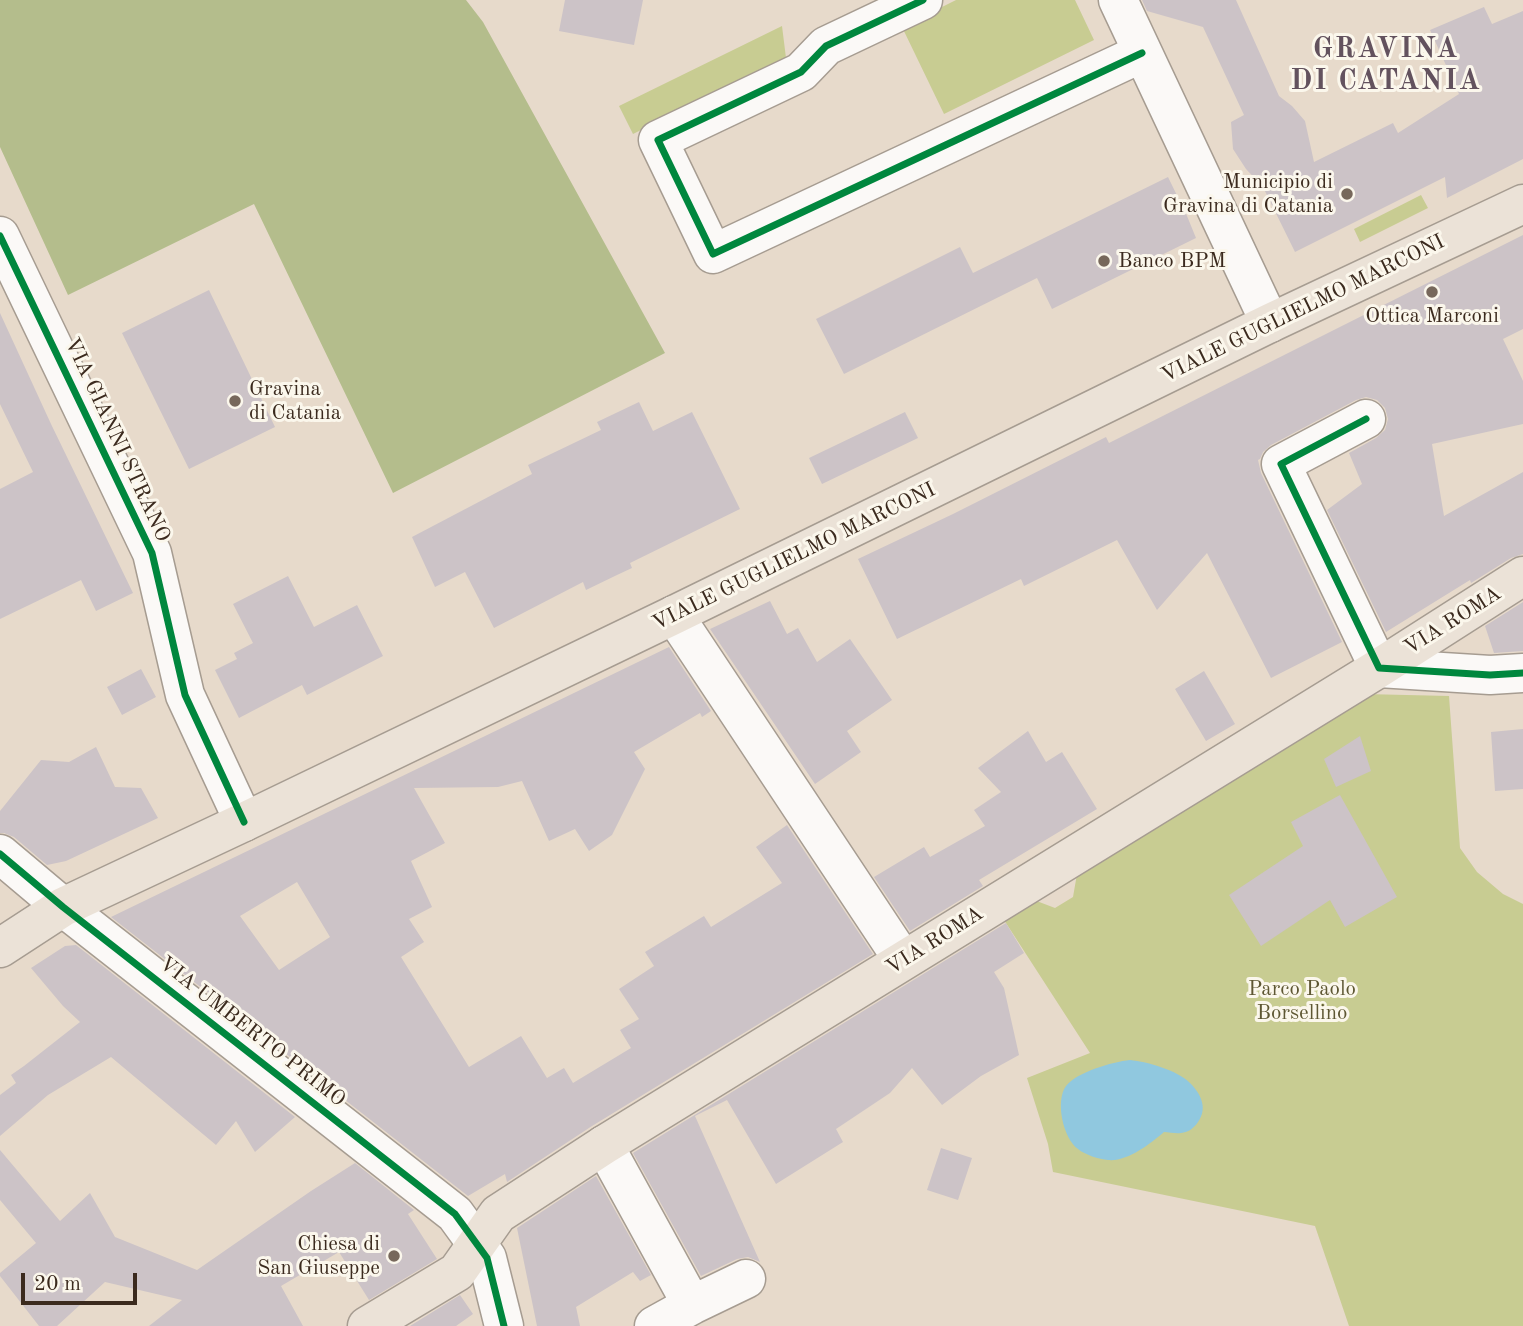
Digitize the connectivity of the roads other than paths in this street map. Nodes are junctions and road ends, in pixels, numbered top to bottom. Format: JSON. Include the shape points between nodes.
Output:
{"nodes":[{"id":1,"x":923,"y":0,"type":"edge"},
{"id":2,"x":1118,"y":0,"type":"edge"},
{"id":3,"x":1142,"y":53,"type":"junction"},
{"id":4,"x":1523,"y":204,"type":"edge"},
{"id":5,"x":0,"y":236,"type":"edge"},
{"id":6,"x":1270,"y":323,"type":"junction"},
{"id":7,"x":1366,"y":419,"type":"dead end"},
{"id":8,"x":1523,"y":576,"type":"edge"},
{"id":9,"x":674,"y":615,"type":"junction"},
{"id":10,"x":1434,"y":653,"type":"junction"},
{"id":11,"x":1378,"y":668,"type":"junction"},
{"id":12,"x":1523,"y":673,"type":"edge"},
{"id":13,"x":244,"y":822,"type":"junction"},
{"id":14,"x":0,"y":854,"type":"edge"},
{"id":15,"x":63,"y":907,"type":"junction"},
{"id":16,"x":0,"y":948,"type":"edge"},
{"id":17,"x":904,"y":960,"type":"junction"},
{"id":18,"x":604,"y":1145,"type":"junction"},
{"id":19,"x":476,"y":1244,"type":"junction"},
{"id":20,"x":746,"y":1279,"type":"dead end"},
{"id":21,"x":692,"y":1305,"type":"junction"},
{"id":22,"x":367,"y":1326,"type":"edge"},
{"id":23,"x":504,"y":1326,"type":"edge"},
{"id":24,"x":654,"y":1326,"type":"edge"}],
"edges":[{"from":1,"to":3,"type":"street","via":[[826,46],[801,72],[658,139],[713,254]]},
{"from":2,"to":3,"type":"street"},
{"from":3,"to":6,"type":"street"},
{"from":4,"to":6,"type":"main road","name":"VIALE GUGLIELMO MARCONI"},
{"from":5,"to":13,"type":"street","name":"VIA GIANNI STRANO","via":[[152,553],[186,695]]},
{"from":6,"to":9,"type":"main road","name":"VIALE GUGLIELMO MARCONI"},
{"from":7,"to":11,"type":"street","via":[[1281,464]]},
{"from":8,"to":10,"type":"main road","name":"VIA ROMA"},
{"from":9,"to":13,"type":"main road","name":"VIALE GUGLIELMO MARCONI"},
{"from":9,"to":17,"type":"street"},
{"from":10,"to":11,"type":"main road","name":"VIA ROMA"},
{"from":10,"to":12,"type":"street","via":[[1490,675]]},
{"from":11,"to":17,"type":"main road","name":"VIA ROMA"},
{"from":13,"to":15,"type":"main road","name":"VIALE GUGLIELMO MARCONI"},
{"from":14,"to":15,"type":"street","name":"VIA UMBERTO PRIMO"},
{"from":15,"to":16,"type":"main road","name":"VIALE GUGLIELMO MARCONI"},
{"from":15,"to":19,"type":"street","name":"VIA UMBERTO PRIMO","via":[[455,1214]]},
{"from":17,"to":18,"type":"main road","name":"VIA ROMA"},
{"from":18,"to":19,"type":"main road","name":"VIA ROMA","via":[[498,1214]]},
{"from":18,"to":21,"type":"street"},
{"from":19,"to":22,"type":"main road","name":"VIA ROMA","via":[[457,1272]]},
{"from":19,"to":23,"type":"street","name":"VIA UMBERTO PRIMO","via":[[487,1258]]},
{"from":20,"to":21,"type":"street"},
{"from":21,"to":24,"type":"street"}]}
